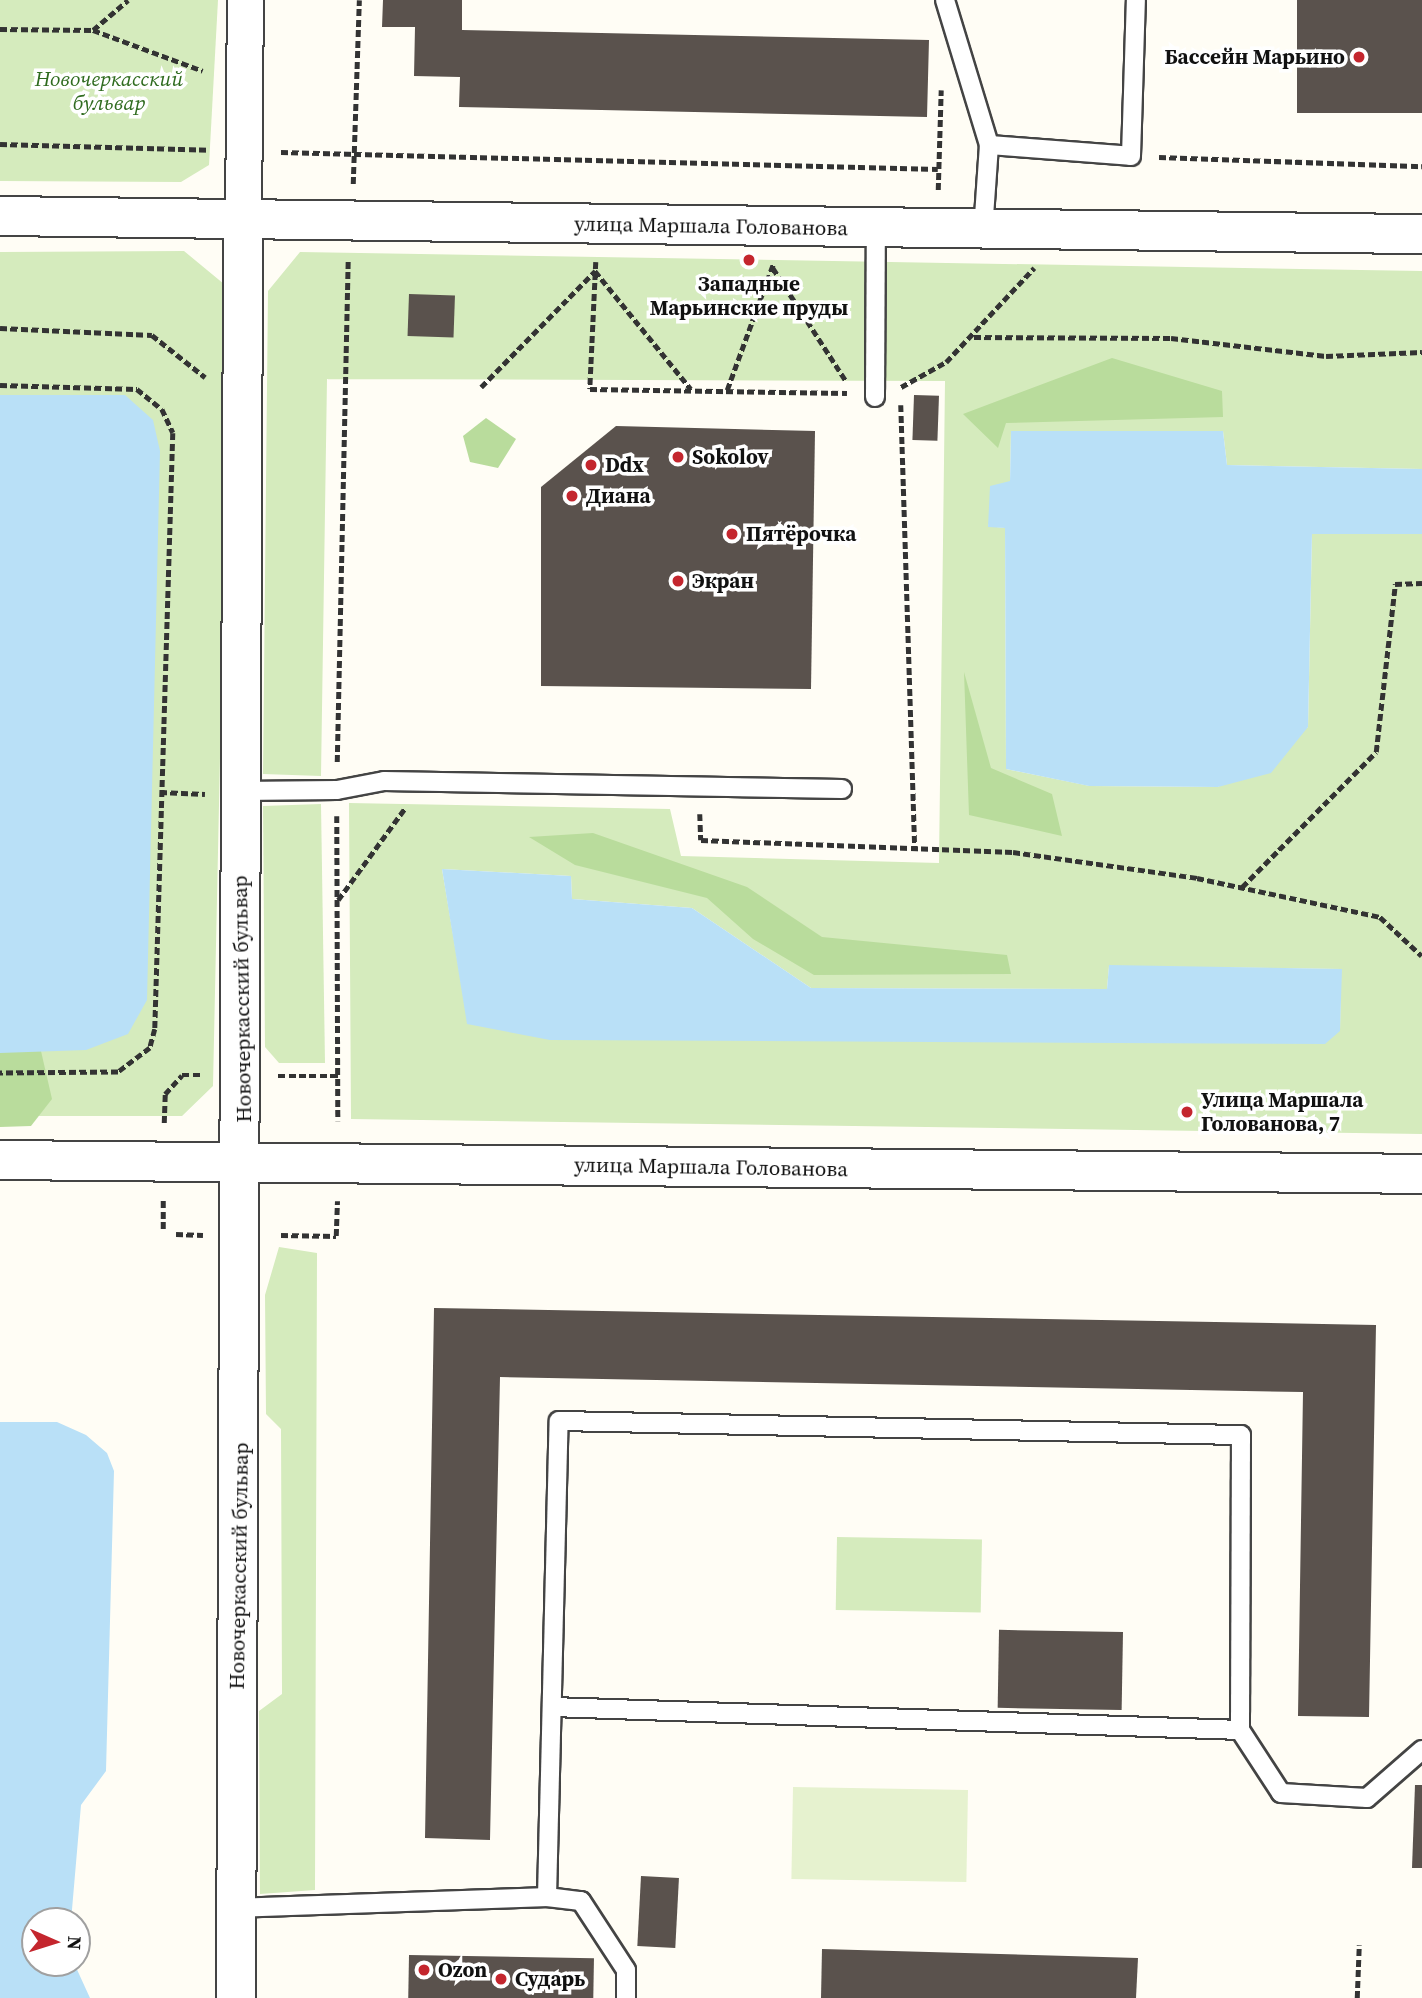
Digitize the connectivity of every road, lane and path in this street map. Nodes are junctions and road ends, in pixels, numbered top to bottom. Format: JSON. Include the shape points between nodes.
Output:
{"nodes":[{"id":1,"x":128,"y":0,"type":"edge"},
{"id":2,"x":245,"y":0,"type":"edge"},
{"id":3,"x":359,"y":0,"type":"edge"},
{"id":4,"x":945,"y":0,"type":"edge"},
{"id":5,"x":1136,"y":0,"type":"edge"},
{"id":6,"x":0,"y":29,"type":"edge"},
{"id":7,"x":93,"y":30,"type":"junction"},
{"id":8,"x":203,"y":71,"type":"dead end"},
{"id":9,"x":942,"y":78,"type":"dead end"},
{"id":10,"x":0,"y":144,"type":"edge"},
{"id":11,"x":989,"y":145,"type":"junction"},
{"id":12,"x":242,"y":151,"type":"junction"},
{"id":13,"x":356,"y":155,"type":"junction"},
{"id":14,"x":1131,"y":156,"type":"junction"},
{"id":15,"x":1422,"y":166,"type":"edge"},
{"id":16,"x":938,"y":169,"type":"junction"},
{"id":17,"x":0,"y":216,"type":"edge"},
{"id":18,"x":243,"y":218,"type":"junction"},
{"id":19,"x":348,"y":220,"type":"junction"},
{"id":20,"x":787,"y":227,"type":"junction"},
{"id":21,"x":876,"y":229,"type":"junction"},
{"id":22,"x":937,"y":230,"type":"junction"},
{"id":23,"x":983,"y":230,"type":"junction"},
{"id":24,"x":1422,"y":234,"type":"edge"},
{"id":25,"x":1024,"y":265,"type":"dead end"},
{"id":26,"x":772,"y":267,"type":"junction"},
{"id":27,"x":595,"y":271,"type":"junction"},
{"id":28,"x":0,"y":328,"type":"edge"},
{"id":29,"x":973,"y":337,"type":"junction"},
{"id":30,"x":1422,"y":352,"type":"edge"},
{"id":31,"x":212,"y":383,"type":"dead end"},
{"id":32,"x":0,"y":385,"type":"edge"},
{"id":33,"x":481,"y":387,"type":"dead end"},
{"id":34,"x":691,"y":390,"type":"junction"},
{"id":35,"x":727,"y":390,"type":"junction"},
{"id":36,"x":876,"y":397,"type":"dead end"},
{"id":37,"x":341,"y":538,"type":"dead end"},
{"id":38,"x":1422,"y":583,"type":"edge"},
{"id":39,"x":424,"y":782,"type":"junction"},
{"id":40,"x":698,"y":786,"type":"junction"},
{"id":41,"x":842,"y":789,"type":"dead end"},
{"id":42,"x":240,"y":791,"type":"junction"},
{"id":43,"x":915,"y":849,"type":"junction"},
{"id":44,"x":1242,"y":887,"type":"junction"},
{"id":45,"x":337,"y":901,"type":"dead end"},
{"id":46,"x":1422,"y":956,"type":"edge"},
{"id":47,"x":0,"y":1073,"type":"edge"},
{"id":48,"x":214,"y":1076,"type":"dead end"},
{"id":49,"x":278,"y":1076,"type":"dead end"},
{"id":50,"x":338,"y":1121,"type":"dead end"},
{"id":51,"x":164,"y":1125,"type":"dead end"},
{"id":52,"x":0,"y":1160,"type":"edge"},
{"id":53,"x":243,"y":1162,"type":"junction"},
{"id":54,"x":1422,"y":1174,"type":"edge"},
{"id":55,"x":163,"y":1197,"type":"dead end"},
{"id":56,"x":337,"y":1201,"type":"dead end"},
{"id":57,"x":163,"y":1229,"type":"dead end"},
{"id":58,"x":176,"y":1234,"type":"dead end"},
{"id":59,"x":207,"y":1235,"type":"dead end"},
{"id":60,"x":281,"y":1235,"type":"dead end"},
{"id":61,"x":552,"y":1707,"type":"junction"},
{"id":62,"x":1240,"y":1730,"type":"junction"},
{"id":63,"x":1422,"y":1750,"type":"edge"},
{"id":64,"x":547,"y":1896,"type":"junction"},
{"id":65,"x":235,"y":1908,"type":"junction"},
{"id":66,"x":1359,"y":1945,"type":"dead end"},
{"id":67,"x":236,"y":1998,"type":"edge"},
{"id":68,"x":625,"y":1998,"type":"edge"},
{"id":69,"x":1357,"y":1998,"type":"edge"}],
"edges":[{"from":1,"to":7,"type":"path"},
{"from":2,"to":12,"type":"street","name":"Новочеркасский бульвар"},
{"from":3,"to":13,"type":"path"},
{"from":4,"to":11,"type":"lane"},
{"from":5,"to":14,"type":"lane"},
{"from":6,"to":7,"type":"path"},
{"from":7,"to":8,"type":"path"},
{"from":9,"to":16,"type":"path"},
{"from":10,"to":12,"type":"path"},
{"from":11,"to":14,"type":"lane"},
{"from":11,"to":23,"type":"lane"},
{"from":12,"to":13,"type":"path"},
{"from":12,"to":18,"type":"street","name":"Новочеркасский бульвар"},
{"from":13,"to":16,"type":"path"},
{"from":13,"to":19,"type":"path"},
{"from":14,"to":15,"type":"path"},
{"from":16,"to":22,"type":"path"},
{"from":17,"to":18,"type":"street","name":"улица Маршала Голованова"},
{"from":18,"to":19,"type":"street","name":"улица Маршала Голованова"},
{"from":18,"to":42,"type":"street","name":"Новочеркасский бульвар"},
{"from":19,"to":20,"type":"street","name":"улица Маршала Голованова"},
{"from":19,"to":37,"type":"path"},
{"from":20,"to":21,"type":"street","name":"улица Маршала Голованова"},
{"from":20,"to":26,"type":"path"},
{"from":21,"to":22,"type":"street","name":"улица Маршала Голованова"},
{"from":21,"to":36,"type":"lane"},
{"from":22,"to":23,"type":"street","name":"улица Маршала Голованова"},
{"from":23,"to":24,"type":"street","name":"улица Маршала Голованова"},
{"from":25,"to":29,"type":"path","via":[[1037,265]]},
{"from":26,"to":35,"type":"path"},
{"from":26,"to":35,"type":"path","via":[[854,393]]},
{"from":27,"to":33,"type":"path"},
{"from":27,"to":34,"type":"path"},
{"from":27,"to":34,"type":"path","via":[[590,389]]},
{"from":28,"to":31,"type":"path","via":[[152,335]]},
{"from":29,"to":30,"type":"path","via":[[1171,338],[1326,356]]},
{"from":29,"to":43,"type":"path","via":[[946,362],[900,387]]},
{"from":32,"to":47,"type":"path","via":[[137,390],[162,409],[173,433],[155,1028],[150,1048],[118,1072]]},
{"from":34,"to":35,"type":"path"},
{"from":38,"to":44,"type":"path","via":[[1395,584],[1376,752]]},
{"from":39,"to":40,"type":"lane"},
{"from":39,"to":42,"type":"lane"},
{"from":39,"to":45,"type":"path"},
{"from":40,"to":41,"type":"lane"},
{"from":40,"to":43,"type":"path","via":[[701,840]]},
{"from":42,"to":53,"type":"street","name":"Новочеркасский бульвар"},
{"from":43,"to":44,"type":"path","via":[[1013,852]]},
{"from":44,"to":46,"type":"path","via":[[1380,917]]},
{"from":48,"to":51,"type":"path","via":[[182,1075],[165,1094]]},
{"from":49,"to":50,"type":"path","via":[[338,1076]]},
{"from":52,"to":53,"type":"street","name":"улица Маршала Голованова"},
{"from":53,"to":54,"type":"street","name":"улица Маршала Голованова"},
{"from":53,"to":65,"type":"street","name":"Новочеркасский бульвар"},
{"from":55,"to":57,"type":"path"},
{"from":56,"to":60,"type":"path","via":[[336,1236]]},
{"from":58,"to":59,"type":"path"},
{"from":61,"to":62,"type":"lane"},
{"from":61,"to":62,"type":"lane","via":[[559,1421],[1241,1435]]},
{"from":61,"to":64,"type":"lane"},
{"from":62,"to":63,"type":"lane","via":[[1281,1793],[1367,1798]]},
{"from":64,"to":65,"type":"lane"},
{"from":64,"to":68,"type":"lane","via":[[581,1901],[626,1970]]},
{"from":65,"to":67,"type":"street","name":"Новочеркасский бульвар"},
{"from":66,"to":69,"type":"path"}]}
